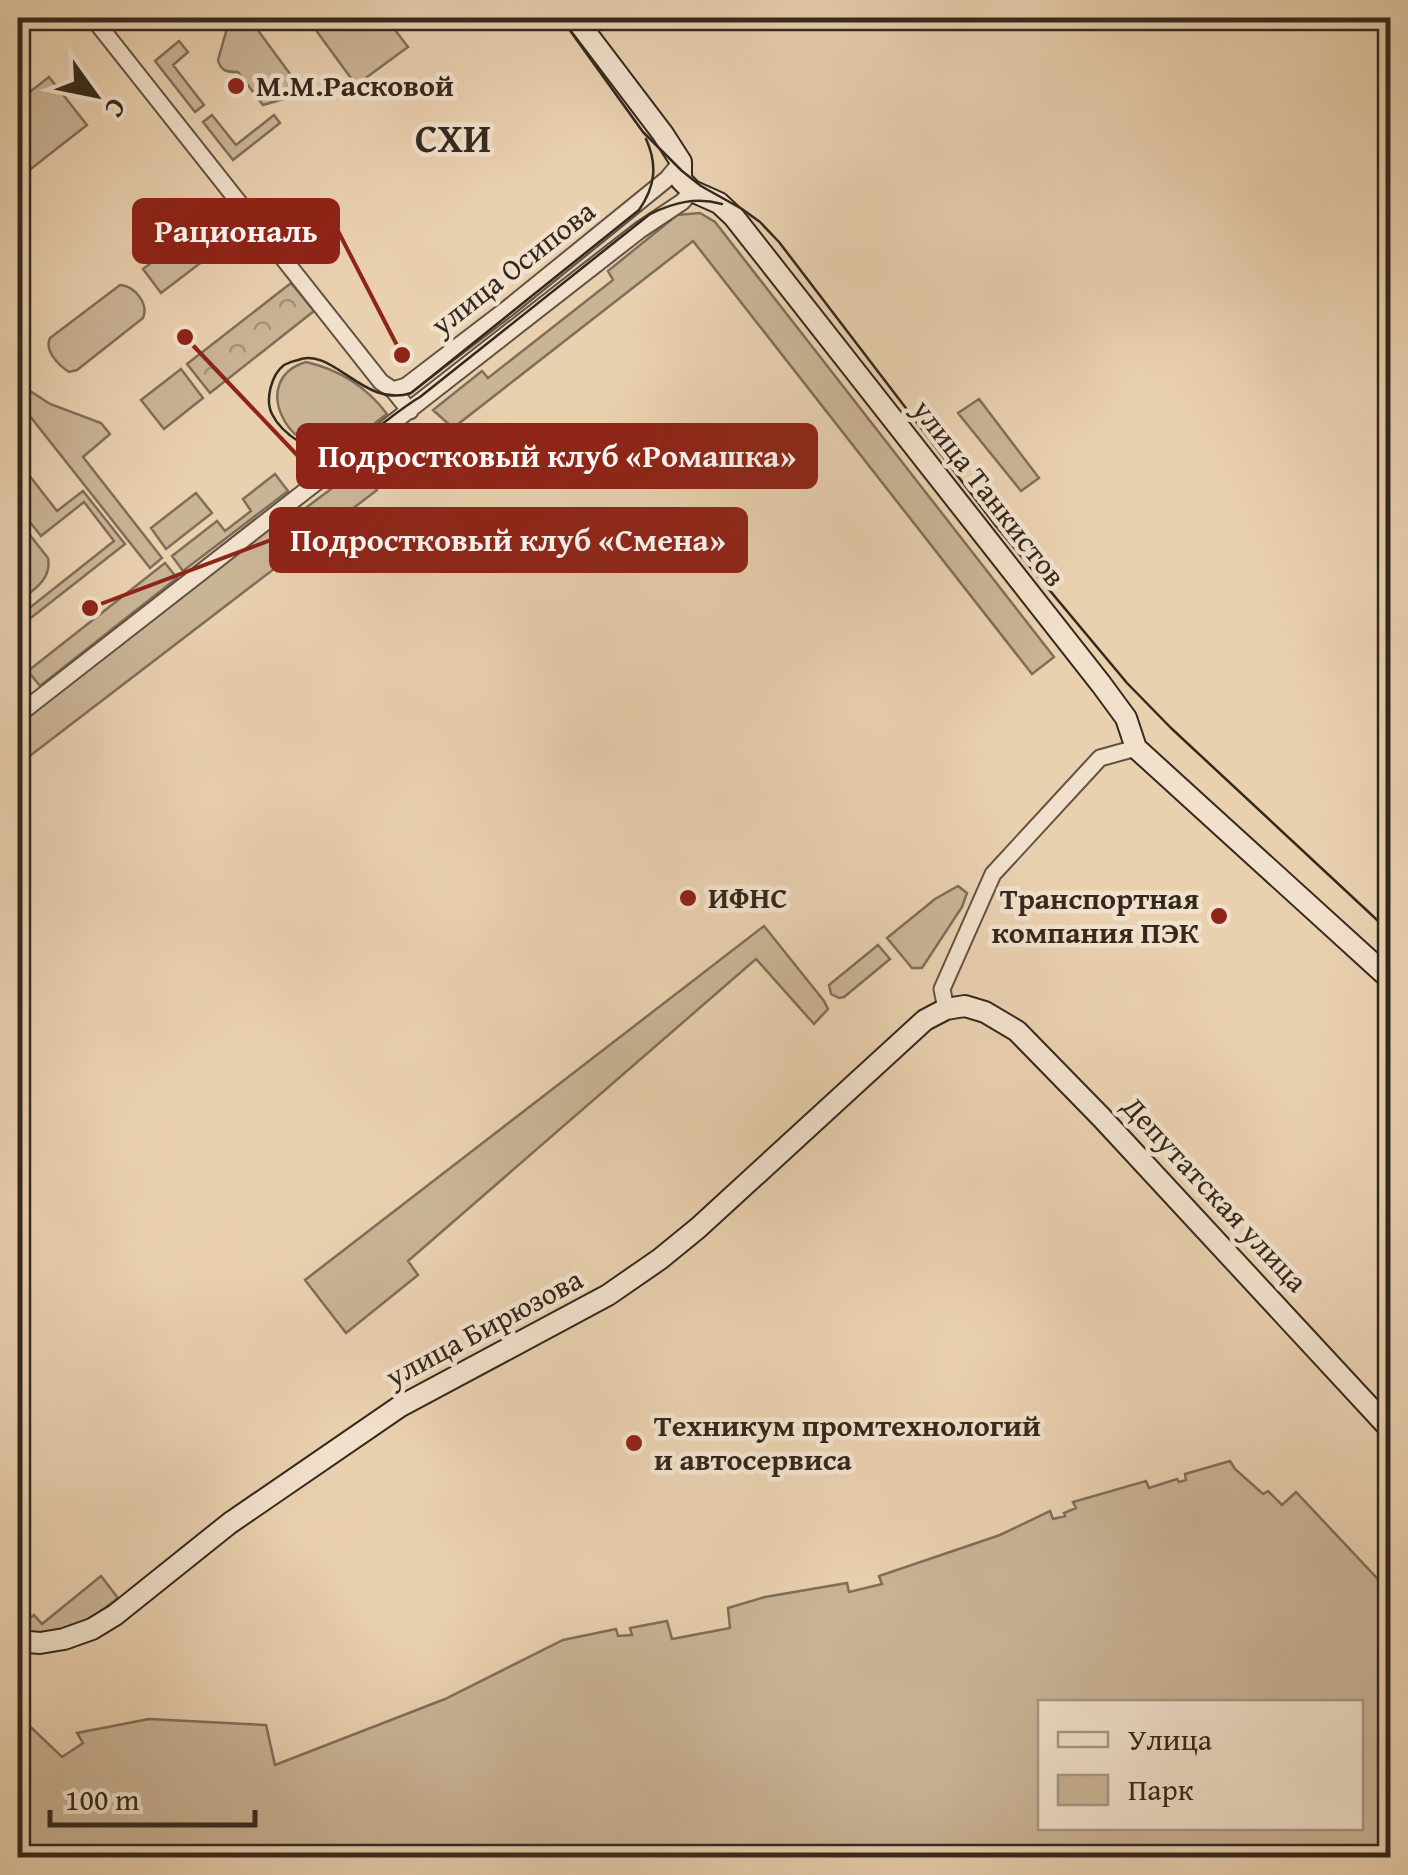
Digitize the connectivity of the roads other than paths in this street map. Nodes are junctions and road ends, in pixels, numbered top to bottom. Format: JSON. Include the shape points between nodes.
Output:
{"nodes":[{"id":1,"x":93,"y":18,"type":"edge"},
{"id":2,"x":576,"y":18,"type":"edge"},
{"id":3,"x":680,"y":178,"type":"junction"},
{"id":4,"x":393,"y":390,"type":"junction"},
{"id":5,"x":410,"y":411,"type":"junction"},
{"id":6,"x":18,"y":715,"type":"edge"},
{"id":7,"x":1136,"y":748,"type":"junction"},
{"id":8,"x":1390,"y":979,"type":"edge"},
{"id":9,"x":946,"y":1009,"type":"junction"},
{"id":10,"x":1390,"y":1429,"type":"edge"},
{"id":11,"x":18,"y":1641,"type":"edge"}],
"edges":[{"from":1,"to":4,"type":"street","via":[[380,382]]},
{"from":2,"to":3,"type":"main road","name":"улица Танкистов","via":[[663,134]]},
{"from":3,"to":4,"type":"street","name":"улица Осипова"},
{"from":3,"to":5,"type":"street","name":"улица Осипова"},
{"from":3,"to":7,"type":"main road","name":"улица Танкистов","via":[[734,218],[1126,718]]},
{"from":4,"to":5,"type":"street"},
{"from":5,"to":6,"type":"street","name":"улица Осипова"},
{"from":7,"to":8,"type":"main road","name":"улица Танкистов"},
{"from":7,"to":9,"type":"street","via":[[1100,758],[992,874],[942,988]]},
{"from":9,"to":10,"type":"main road","name":"Депутатская улица","via":[[985,1012],[1030,1043]]},
{"from":9,"to":11,"type":"main road","name":"улица Бирюзова","via":[[924,1020],[698,1228],[621,1286],[399,1407],[230,1524],[116,1615],[64,1640]]}]}
